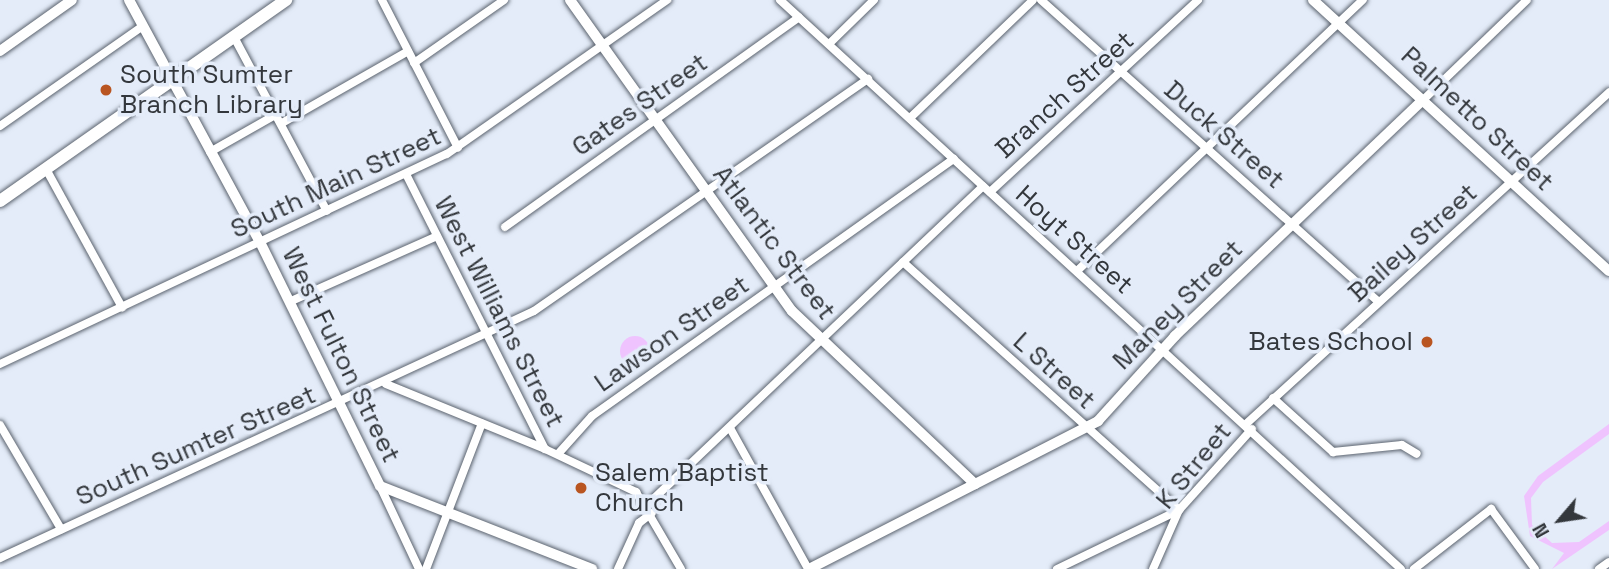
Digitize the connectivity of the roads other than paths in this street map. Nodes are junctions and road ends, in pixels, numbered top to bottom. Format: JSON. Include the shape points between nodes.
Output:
{"nodes":[{"id":1,"x":72,"y":0,"type":"edge"},
{"id":2,"x":129,"y":0,"type":"edge"},
{"id":3,"x":286,"y":0,"type":"edge"},
{"id":4,"x":382,"y":0,"type":"edge"},
{"id":5,"x":504,"y":0,"type":"edge"},
{"id":6,"x":570,"y":0,"type":"edge"},
{"id":7,"x":667,"y":0,"type":"edge"},
{"id":8,"x":780,"y":0,"type":"edge"},
{"id":9,"x":874,"y":0,"type":"edge"},
{"id":10,"x":1033,"y":0,"type":"edge"},
{"id":11,"x":1041,"y":0,"type":"edge"},
{"id":12,"x":1198,"y":0,"type":"edge"},
{"id":13,"x":1313,"y":0,"type":"edge"},
{"id":14,"x":1363,"y":0,"type":"edge"},
{"id":15,"x":1527,"y":0,"type":"edge"},
{"id":16,"x":799,"y":17,"type":"junction"},
{"id":17,"x":1338,"y":23,"type":"junction"},
{"id":18,"x":143,"y":26,"type":"junction"},
{"id":19,"x":234,"y":37,"type":"junction"},
{"id":20,"x":829,"y":44,"type":"junction"},
{"id":21,"x":603,"y":47,"type":"junction"},
{"id":22,"x":0,"y":51,"type":"edge"},
{"id":23,"x":408,"y":51,"type":"junction"},
{"id":24,"x":414,"y":63,"type":"junction"},
{"id":25,"x":1122,"y":73,"type":"junction"},
{"id":26,"x":868,"y":79,"type":"junction"},
{"id":27,"x":171,"y":81,"type":"junction"},
{"id":28,"x":1609,"y":93,"type":"edge"},
{"id":29,"x":1423,"y":100,"type":"junction"},
{"id":30,"x":277,"y":114,"type":"junction"},
{"id":31,"x":910,"y":118,"type":"junction"},
{"id":32,"x":655,"y":120,"type":"junction"},
{"id":33,"x":282,"y":123,"type":"junction"},
{"id":34,"x":0,"y":126,"type":"edge"},
{"id":35,"x":1206,"y":145,"type":"junction"},
{"id":36,"x":458,"y":148,"type":"junction"},
{"id":37,"x":210,"y":152,"type":"junction"},
{"id":38,"x":954,"y":159,"type":"junction"},
{"id":39,"x":46,"y":169,"type":"junction"},
{"id":40,"x":406,"y":174,"type":"junction"},
{"id":41,"x":1512,"y":181,"type":"junction"},
{"id":42,"x":987,"y":189,"type":"junction"},
{"id":43,"x":706,"y":193,"type":"junction"},
{"id":44,"x":0,"y":201,"type":"edge"},
{"id":45,"x":327,"y":211,"type":"junction"},
{"id":46,"x":1292,"y":223,"type":"junction"},
{"id":47,"x":505,"y":227,"type":"dead end"},
{"id":48,"x":437,"y":236,"type":"junction"},
{"id":49,"x":260,"y":242,"type":"junction"},
{"id":50,"x":903,"y":262,"type":"junction"},
{"id":51,"x":1077,"y":271,"type":"junction"},
{"id":52,"x":1609,"y":271,"type":"edge"},
{"id":53,"x":774,"y":287,"type":"junction"},
{"id":54,"x":289,"y":302,"type":"junction"},
{"id":55,"x":1379,"y":302,"type":"junction"},
{"id":56,"x":122,"y":307,"type":"junction"},
{"id":57,"x":488,"y":335,"type":"junction"},
{"id":58,"x":820,"y":341,"type":"junction"},
{"id":59,"x":1163,"y":349,"type":"junction"},
{"id":60,"x":0,"y":363,"type":"edge"},
{"id":61,"x":386,"y":384,"type":"junction"},
{"id":62,"x":1273,"y":398,"type":"junction"},
{"id":63,"x":338,"y":406,"type":"junction"},
{"id":64,"x":482,"y":423,"type":"junction"},
{"id":65,"x":0,"y":425,"type":"edge"},
{"id":66,"x":1249,"y":426,"type":"junction"},
{"id":67,"x":730,"y":428,"type":"junction"},
{"id":68,"x":1086,"y":428,"type":"junction"},
{"id":69,"x":545,"y":449,"type":"junction"},
{"id":70,"x":558,"y":454,"type":"junction"},
{"id":71,"x":1417,"y":454,"type":"dead end"},
{"id":72,"x":975,"y":484,"type":"junction"},
{"id":73,"x":380,"y":486,"type":"junction"},
{"id":74,"x":650,"y":509,"type":"junction"},
{"id":75,"x":1180,"y":510,"type":"junction"},
{"id":76,"x":447,"y":511,"type":"junction"},
{"id":77,"x":61,"y":529,"type":"junction"},
{"id":78,"x":0,"y":558,"type":"edge"},
{"id":79,"x":1609,"y":562,"type":"edge"},
{"id":80,"x":419,"y":569,"type":"edge"},
{"id":81,"x":426,"y":569,"type":"edge"},
{"id":82,"x":593,"y":569,"type":"edge"},
{"id":83,"x":618,"y":569,"type":"edge"},
{"id":84,"x":681,"y":569,"type":"edge"},
{"id":85,"x":808,"y":569,"type":"edge"},
{"id":86,"x":1057,"y":569,"type":"edge"},
{"id":87,"x":1153,"y":569,"type":"edge"},
{"id":88,"x":1401,"y":569,"type":"edge"},
{"id":89,"x":1414,"y":569,"type":"edge"},
{"id":90,"x":1535,"y":569,"type":"edge"},
{"id":91,"x":1599,"y":569,"type":"edge"}],
"edges":[{"from":1,"to":22,"type":"street"},
{"from":2,"to":18,"type":"street","name":"West Fulton Street"},
{"from":3,"to":19,"type":"main road"},
{"from":4,"to":23,"type":"street"},
{"from":5,"to":24,"type":"street"},
{"from":6,"to":21,"type":"street","name":"Atlantic Street"},
{"from":7,"to":21,"type":"street","name":"South Main Street"},
{"from":8,"to":16,"type":"street","name":"Hoyt Street"},
{"from":9,"to":20,"type":"street"},
{"from":10,"to":31,"type":"street"},
{"from":11,"to":25,"type":"street","name":"Duck Street"},
{"from":12,"to":25,"type":"street","name":"Branch Street"},
{"from":13,"to":17,"type":"street","name":"Palmetto Street"},
{"from":14,"to":17,"type":"street"},
{"from":15,"to":29,"type":"street","name":"Maney Street"},
{"from":16,"to":20,"type":"street","name":"Hoyt Street"},
{"from":16,"to":32,"type":"street","name":"Gates Street"},
{"from":17,"to":29,"type":"street","name":"Palmetto Street"},
{"from":17,"to":35,"type":"street"},
{"from":18,"to":27,"type":"street","name":"West Fulton Street"},
{"from":18,"to":34,"type":"street"},
{"from":19,"to":27,"type":"main road"},
{"from":19,"to":30,"type":"street"},
{"from":20,"to":26,"type":"street","name":"Hoyt Street"},
{"from":21,"to":32,"type":"street","name":"Atlantic Street"},
{"from":21,"to":36,"type":"street","name":"South Main Street"},
{"from":23,"to":24,"type":"street"},
{"from":23,"to":33,"type":"street"},
{"from":24,"to":36,"type":"street"},
{"from":25,"to":35,"type":"street","name":"Duck Street"},
{"from":25,"to":42,"type":"street","name":"Branch Street"},
{"from":26,"to":31,"type":"street","name":"Hoyt Street"},
{"from":26,"to":43,"type":"street","name":"South Sumter Street"},
{"from":27,"to":37,"type":"street","name":"West Fulton Street"},
{"from":27,"to":39,"type":"main road"},
{"from":28,"to":41,"type":"street","name":"Bailey Street"},
{"from":29,"to":41,"type":"street","name":"Palmetto Street"},
{"from":29,"to":46,"type":"street","name":"Maney Street"},
{"from":30,"to":33,"type":"street"},
{"from":30,"to":37,"type":"street"},
{"from":31,"to":38,"type":"street","name":"Hoyt Street"},
{"from":32,"to":43,"type":"street","name":"Atlantic Street"},
{"from":32,"to":47,"type":"street","name":"Gates Street"},
{"from":33,"to":45,"type":"street"},
{"from":35,"to":46,"type":"street","name":"Duck Street"},
{"from":35,"to":51,"type":"street"},
{"from":36,"to":40,"type":"street","name":"South Main Street"},
{"from":37,"to":49,"type":"street","name":"West Fulton Street"},
{"from":38,"to":42,"type":"street","name":"Hoyt Street"},
{"from":38,"to":53,"type":"street","name":"Lawson Street"},
{"from":39,"to":44,"type":"main road"},
{"from":39,"to":56,"type":"street"},
{"from":40,"to":45,"type":"street","name":"South Main Street"},
{"from":40,"to":48,"type":"street","name":"West Williams Street"},
{"from":41,"to":52,"type":"street","name":"Palmetto Street"},
{"from":41,"to":55,"type":"street","name":"Bailey Street"},
{"from":42,"to":50,"type":"street","name":"Branch Street"},
{"from":42,"to":51,"type":"street","name":"Hoyt Street"},
{"from":43,"to":53,"type":"street","name":"Atlantic Street"},
{"from":43,"to":57,"type":"street","name":"South Sumter Street","via":[[556,299]]},
{"from":45,"to":49,"type":"street","name":"South Main Street"},
{"from":46,"to":55,"type":"street","name":"Duck Street"},
{"from":46,"to":59,"type":"street","name":"Maney Street"},
{"from":48,"to":54,"type":"street"},
{"from":48,"to":57,"type":"street","name":"West Williams Street"},
{"from":49,"to":54,"type":"street","name":"West Fulton Street"},
{"from":49,"to":56,"type":"street","name":"South Main Street"},
{"from":50,"to":58,"type":"street","name":"Branch Street"},
{"from":50,"to":68,"type":"street","name":"L Street"},
{"from":51,"to":59,"type":"street","name":"Hoyt Street"},
{"from":53,"to":58,"type":"street","name":"Atlantic Street"},
{"from":53,"to":70,"type":"street","name":"Lawson Street","via":[[592,416]]},
{"from":54,"to":63,"type":"street","name":"West Fulton Street"},
{"from":55,"to":62,"type":"street","name":"Bailey Street"},
{"from":56,"to":60,"type":"street","name":"South Main Street"},
{"from":57,"to":61,"type":"street","name":"South Sumter Street"},
{"from":57,"to":69,"type":"street","name":"West Williams Street"},
{"from":58,"to":67,"type":"street","name":"Branch Street"},
{"from":58,"to":72,"type":"street","name":"Atlantic Street"},
{"from":59,"to":66,"type":"street","name":"Hoyt Street"},
{"from":59,"to":68,"type":"street","name":"Maney Street"},
{"from":61,"to":63,"type":"street","name":"South Sumter Street"},
{"from":61,"to":64,"type":"street"},
{"from":62,"to":66,"type":"street","name":"Bailey Street"},
{"from":62,"to":71,"type":"street","via":[[1333,452],[1402,445]]},
{"from":63,"to":73,"type":"street","name":"West Fulton Street"},
{"from":63,"to":77,"type":"street","name":"South Sumter Street"},
{"from":64,"to":69,"type":"street"},
{"from":64,"to":76,"type":"street"},
{"from":65,"to":77,"type":"street"},
{"from":66,"to":75,"type":"street","name":"K Street"},
{"from":66,"to":88,"type":"street","name":"Hoyt Street"},
{"from":67,"to":74,"type":"street","name":"Branch Street"},
{"from":67,"to":85,"type":"street"},
{"from":68,"to":72,"type":"street","name":"Maney Street"},
{"from":68,"to":75,"type":"street","name":"L Street"},
{"from":69,"to":70,"type":"street","name":"West Williams Street"},
{"from":70,"to":74,"type":"street","name":"West Williams Street","via":[[626,485]]},
{"from":72,"to":85,"type":"street","name":"Maney Street"},
{"from":73,"to":76,"type":"street","name":"West Fulton Street"},
{"from":73,"to":80,"type":"street"},
{"from":74,"to":83,"type":"street","name":"Branch Street"},
{"from":74,"to":84,"type":"street","name":"West Williams Street"},
{"from":75,"to":86,"type":"street"},
{"from":75,"to":87,"type":"street","name":"K Street"},
{"from":76,"to":81,"type":"street"},
{"from":76,"to":82,"type":"street","name":"West Fulton Street"},
{"from":77,"to":78,"type":"street","name":"South Sumter Street"},
{"from":79,"to":91,"type":"street"},
{"from":89,"to":90,"type":"street","via":[[1491,509]]}]}
